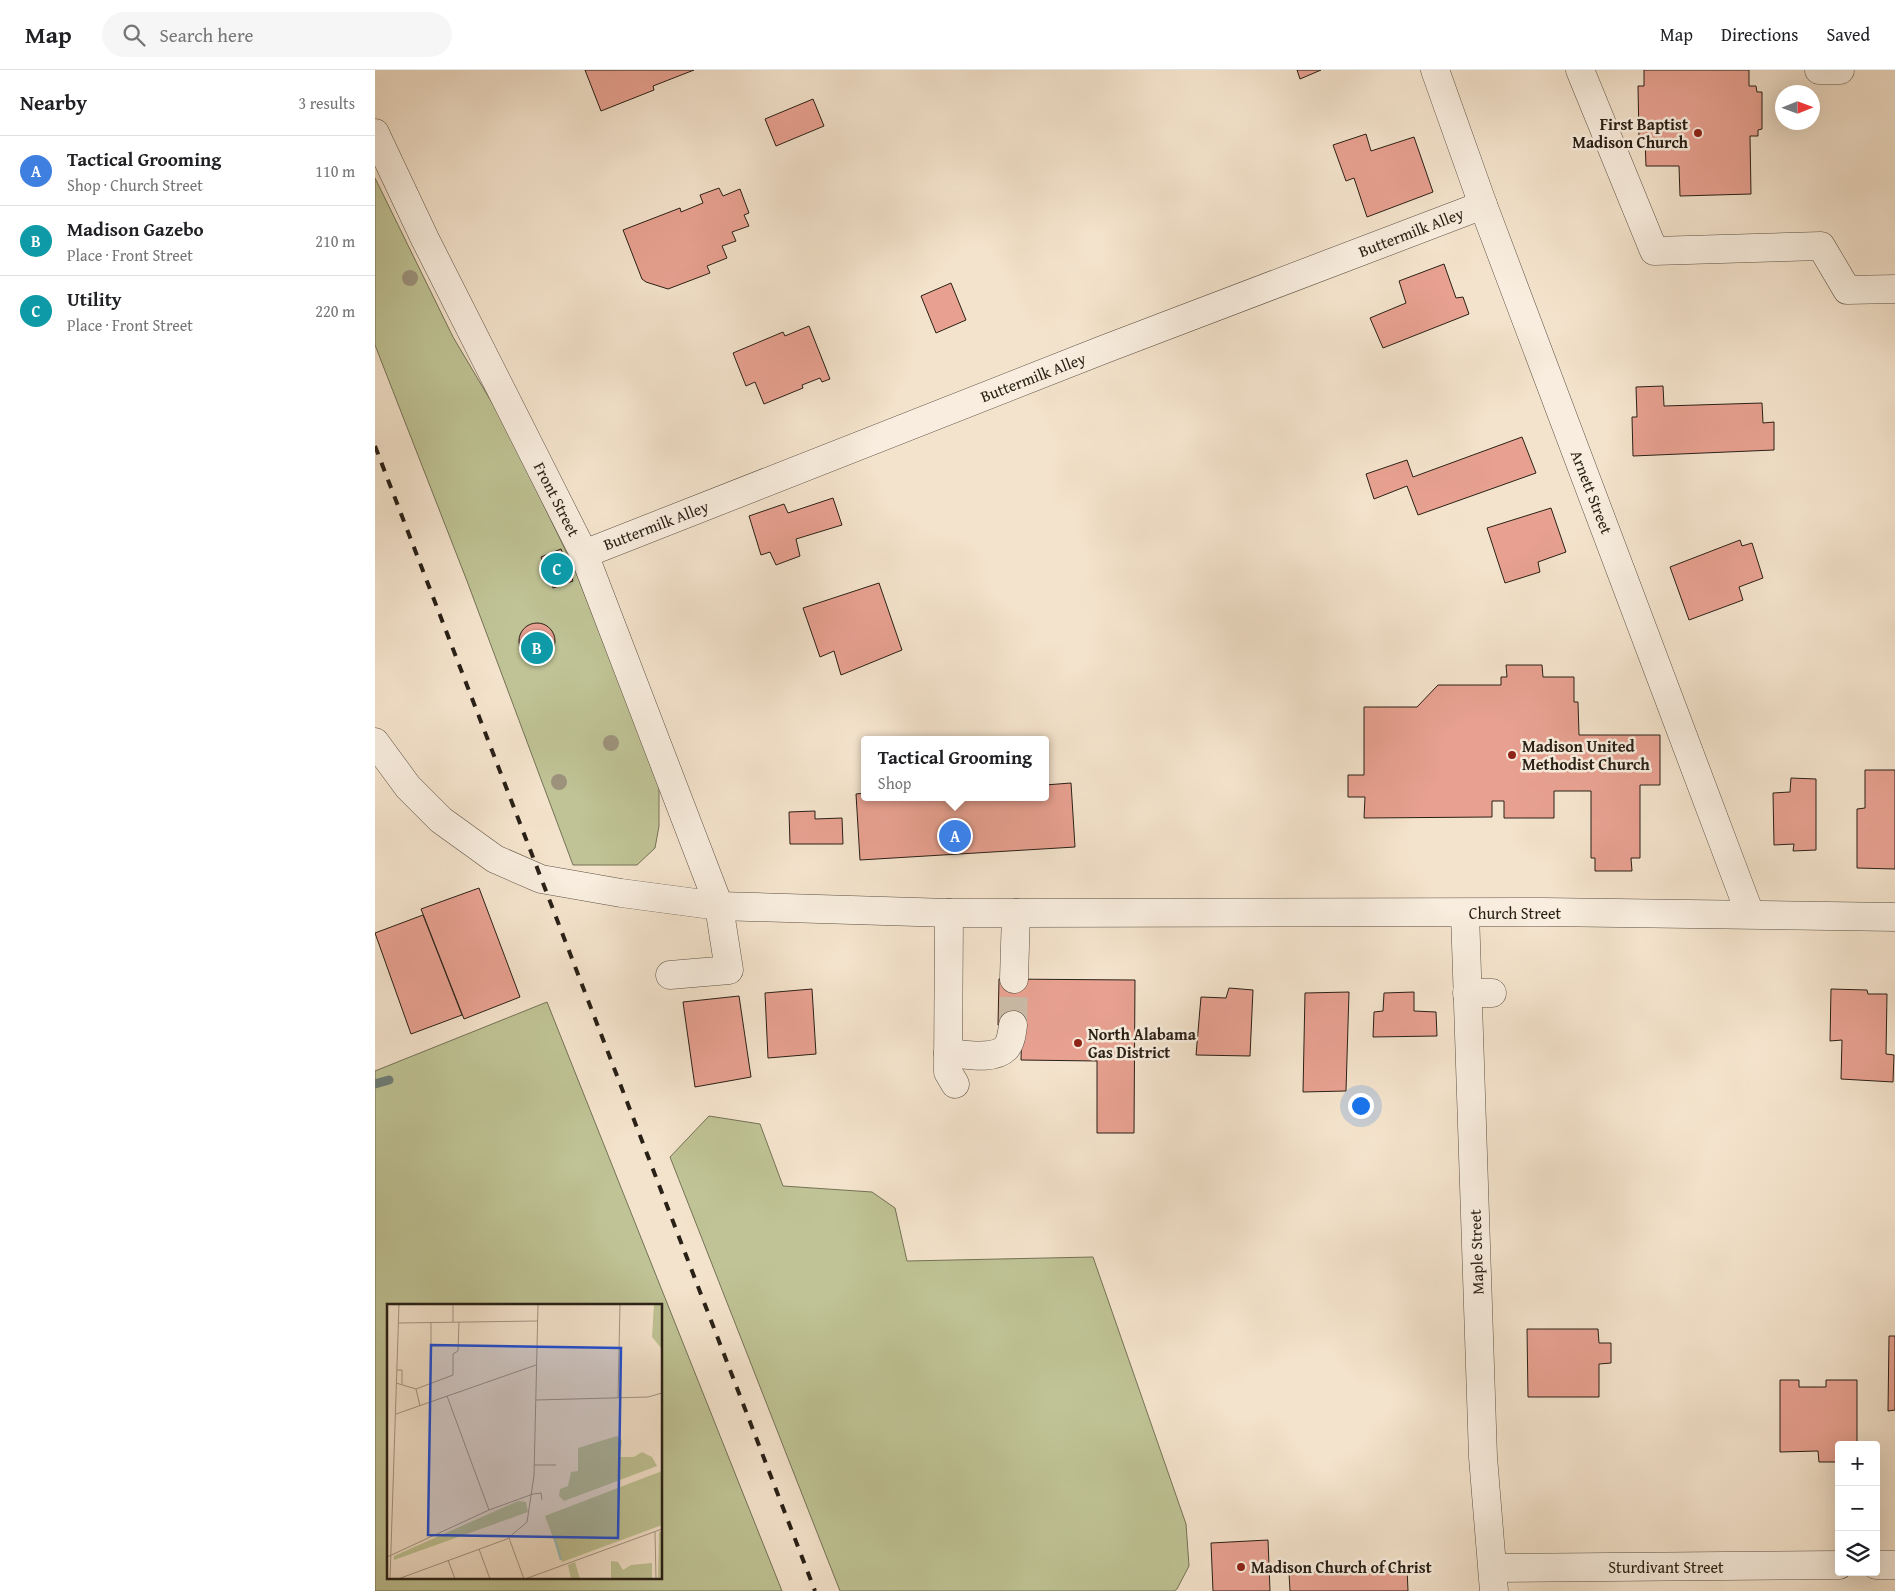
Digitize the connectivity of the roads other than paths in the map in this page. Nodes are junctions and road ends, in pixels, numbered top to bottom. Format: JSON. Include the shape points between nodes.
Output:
{"nodes":[{"id":1,"x":1435,"y":70,"type":"edge"},
{"id":2,"x":1580,"y":70,"type":"edge"},
{"id":3,"x":1819,"y":70,"type":"edge"},
{"id":4,"x":1840,"y":70,"type":"edge"},
{"id":5,"x":375,"y":133,"type":"edge"},
{"id":6,"x":1483,"y":205,"type":"junction"},
{"id":7,"x":1895,"y":289,"type":"edge"},
{"id":8,"x":584,"y":554,"type":"junction"},
{"id":9,"x":375,"y":742,"type":"edge"},
{"id":10,"x":719,"y":906,"type":"junction"},
{"id":11,"x":949,"y":913,"type":"junction"},
{"id":12,"x":1015,"y":913,"type":"junction"},
{"id":13,"x":1465,"y":913,"type":"junction"},
{"id":14,"x":1750,"y":914,"type":"junction"},
{"id":15,"x":1895,"y":917,"type":"edge"},
{"id":16,"x":670,"y":975,"type":"dead end"},
{"id":17,"x":1014,"y":979,"type":"tunnel mouth"},
{"id":18,"x":1013,"y":1025,"type":"tunnel mouth"},
{"id":19,"x":948,"y":1053,"type":"junction"},
{"id":20,"x":955,"y":1084,"type":"dead end"},
{"id":21,"x":1835,"y":1565,"type":"edge"},
{"id":22,"x":1880,"y":1565,"type":"edge"},
{"id":23,"x":1895,"y":1565,"type":"edge"},
{"id":24,"x":1493,"y":1580,"type":"edge"}],
"edges":[{"from":1,"to":6,"type":"street","name":"Arnett Street"},
{"from":2,"to":7,"type":"street","via":[[1655,252],[1821,246],[1847,290]]},
{"from":3,"to":4,"type":"street"},
{"from":5,"to":8,"type":"street","name":"Front Street"},
{"from":6,"to":8,"type":"street","name":"Buttermilk Alley","via":[[1115,345]]},
{"from":6,"to":14,"type":"street","name":"Arnett Street"},
{"from":8,"to":10,"type":"street","name":"Front Street"},
{"from":9,"to":10,"type":"street","name":"Church Street","via":[[408,787],[441,820],[495,859],[541,879]]},
{"from":10,"to":11,"type":"street","name":"Church Street"},
{"from":10,"to":16,"type":"street","name":"Front Street","via":[[729,970]]},
{"from":11,"to":12,"type":"street","name":"Church Street"},
{"from":11,"to":19,"type":"street"},
{"from":12,"to":13,"type":"street","name":"Church Street"},
{"from":12,"to":17,"type":"street"},
{"from":13,"to":14,"type":"street","name":"Church Street"},
{"from":13,"to":24,"type":"street","name":"Maple Street","via":[[1480,993],[1483,1456]]},
{"from":14,"to":15,"type":"street","name":"Church Street"},
{"from":18,"to":19,"type":"street","via":[[1006,1048],[995,1054]]},
{"from":19,"to":20,"type":"street","via":[[948,1072]]},
{"from":21,"to":24,"type":"street","name":"Sturdivant Street"},
{"from":22,"to":23,"type":"street"}]}
